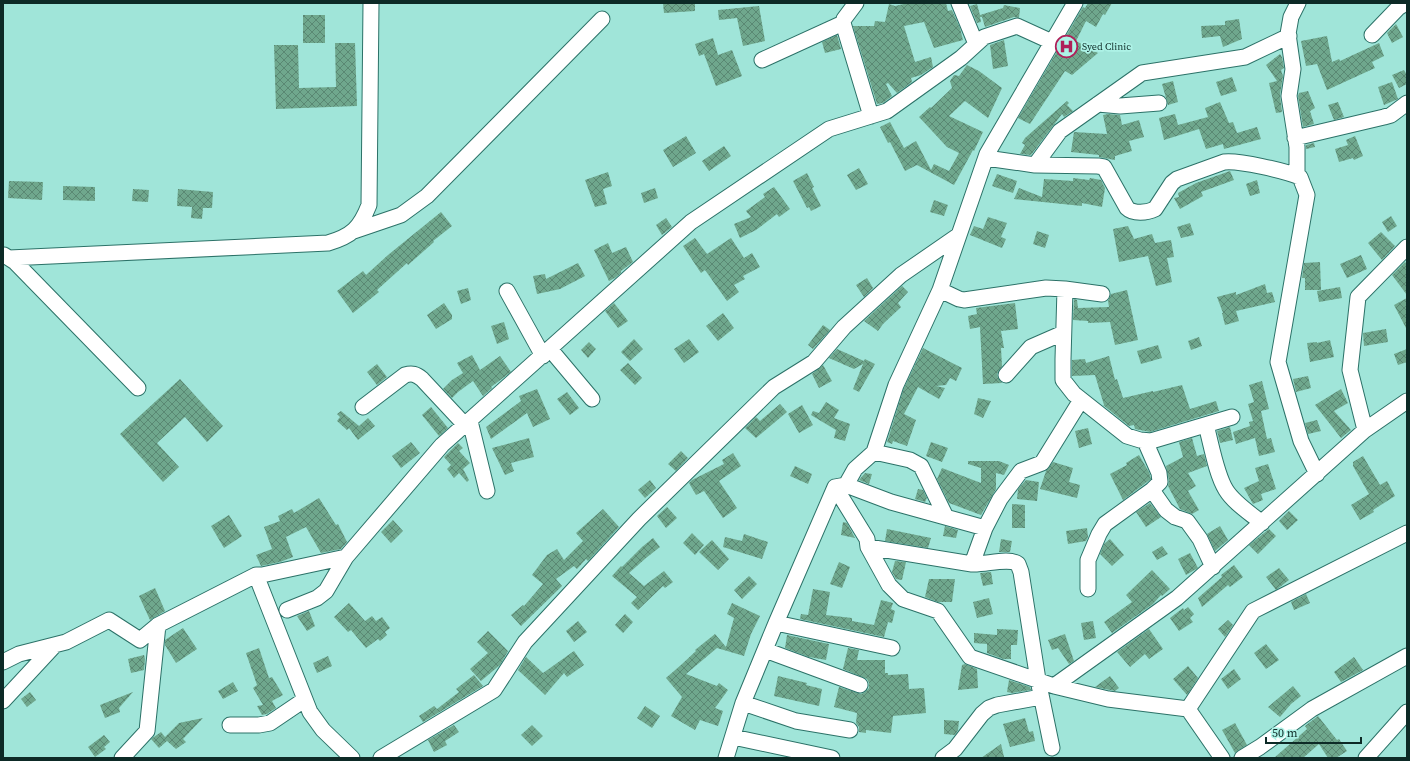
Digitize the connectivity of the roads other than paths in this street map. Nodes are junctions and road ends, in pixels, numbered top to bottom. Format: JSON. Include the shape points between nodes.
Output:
{"nodes":[{"id":1,"x":371,"y":3,"type":"edge"},
{"id":2,"x":856,"y":3,"type":"edge"},
{"id":3,"x":959,"y":3,"type":"edge"},
{"id":4,"x":1075,"y":3,"type":"edge"},
{"id":5,"x":1298,"y":3,"type":"edge"},
{"id":6,"x":1406,"y":3,"type":"edge"},
{"id":7,"x":602,"y":19,"type":"dead end"},
{"id":8,"x":843,"y":23,"type":"junction"},
{"id":9,"x":1372,"y":35,"type":"dead end"},
{"id":10,"x":1289,"y":36,"type":"junction"},
{"id":11,"x":1052,"y":42,"type":"junction"},
{"id":12,"x":976,"y":44,"type":"junction"},
{"id":13,"x":762,"y":60,"type":"dead end"},
{"id":14,"x":1159,"y":103,"type":"dead end"},
{"id":15,"x":1098,"y":104,"type":"junction"},
{"id":16,"x":1407,"y":104,"type":"edge"},
{"id":17,"x":871,"y":116,"type":"junction"},
{"id":18,"x":1296,"y":138,"type":"junction"},
{"id":19,"x":986,"y":158,"type":"junction"},
{"id":20,"x":1035,"y":165,"type":"junction"},
{"id":21,"x":1299,"y":177,"type":"junction"},
{"id":22,"x":353,"y":231,"type":"junction"},
{"id":23,"x":959,"y":235,"type":"junction"},
{"id":24,"x":1407,"y":247,"type":"edge"},
{"id":25,"x":6,"y":256,"type":"edge"},
{"id":26,"x":1066,"y":289,"type":"junction"},
{"id":27,"x":507,"y":290,"type":"dead end"},
{"id":28,"x":940,"y":290,"type":"junction"},
{"id":29,"x":1102,"y":294,"type":"dead end"},
{"id":30,"x":1063,"y":334,"type":"junction"},
{"id":31,"x":547,"y":352,"type":"junction"},
{"id":32,"x":1006,"y":376,"type":"dead end"},
{"id":33,"x":138,"y":388,"type":"dead end"},
{"id":34,"x":592,"y":399,"type":"dead end"},
{"id":35,"x":1081,"y":400,"type":"junction"},
{"id":36,"x":1407,"y":400,"type":"edge"},
{"id":37,"x":363,"y":407,"type":"dead end"},
{"id":38,"x":1232,"y":417,"type":"dead end"},
{"id":39,"x":467,"y":423,"type":"junction"},
{"id":40,"x":1206,"y":425,"type":"junction"},
{"id":41,"x":1365,"y":430,"type":"junction"},
{"id":42,"x":1138,"y":439,"type":"junction"},
{"id":43,"x":874,"y":452,"type":"junction"},
{"id":44,"x":1317,"y":474,"type":"junction"},
{"id":45,"x":840,"y":486,"type":"junction"},
{"id":46,"x":1152,"y":490,"type":"junction"},
{"id":47,"x":488,"y":491,"type":"dead end"},
{"id":48,"x":946,"y":517,"type":"junction"},
{"id":49,"x":1262,"y":523,"type":"junction"},
{"id":50,"x":985,"y":528,"type":"junction"},
{"id":51,"x":1407,"y":533,"type":"edge"},
{"id":52,"x":868,"y":547,"type":"junction"},
{"id":53,"x":346,"y":557,"type":"junction"},
{"id":54,"x":972,"y":564,"type":"junction"},
{"id":55,"x":1213,"y":567,"type":"junction"},
{"id":56,"x":256,"y":575,"type":"junction"},
{"id":57,"x":1088,"y":589,"type":"dead end"},
{"id":58,"x":287,"y":610,"type":"dead end"},
{"id":59,"x":776,"y":623,"type":"junction"},
{"id":60,"x":158,"y":625,"type":"junction"},
{"id":61,"x":55,"y":645,"type":"junction"},
{"id":62,"x":892,"y":648,"type":"dead end"},
{"id":63,"x":765,"y":650,"type":"junction"},
{"id":64,"x":1407,"y":656,"type":"edge"},
{"id":65,"x":3,"y":662,"type":"edge"},
{"id":66,"x":1038,"y":680,"type":"junction"},
{"id":67,"x":860,"y":685,"type":"dead end"},
{"id":68,"x":1054,"y":686,"type":"junction"},
{"id":69,"x":1041,"y":697,"type":"junction"},
{"id":70,"x":304,"y":700,"type":"junction"},
{"id":71,"x":3,"y":701,"type":"edge"},
{"id":72,"x":743,"y":703,"type":"junction"},
{"id":73,"x":1188,"y":709,"type":"junction"},
{"id":74,"x":1407,"y":712,"type":"edge"},
{"id":75,"x":230,"y":725,"type":"dead end"},
{"id":76,"x":850,"y":730,"type":"dead end"},
{"id":77,"x":733,"y":737,"type":"junction"},
{"id":78,"x":1052,"y":748,"type":"dead end"},
{"id":79,"x":1264,"y":753,"type":"edge"},
{"id":80,"x":349,"y":756,"type":"edge"},
{"id":81,"x":122,"y":758,"type":"edge"},
{"id":82,"x":381,"y":758,"type":"edge"},
{"id":83,"x":726,"y":758,"type":"edge"},
{"id":84,"x":832,"y":758,"type":"edge"},
{"id":85,"x":943,"y":758,"type":"edge"},
{"id":86,"x":1222,"y":758,"type":"edge"},
{"id":87,"x":1242,"y":758,"type":"edge"},
{"id":88,"x":1366,"y":758,"type":"edge"}],
"edges":[{"from":1,"to":22,"type":"street","via":[[369,205],[363,220]]},
{"from":2,"to":8,"type":"street"},
{"from":3,"to":12,"type":"street"},
{"from":4,"to":11,"type":"street"},
{"from":5,"to":10,"type":"street","via":[[1291,17]]},
{"from":6,"to":9,"type":"street"},
{"from":7,"to":22,"type":"street","via":[[427,196],[401,215]]},
{"from":8,"to":13,"type":"street"},
{"from":8,"to":17,"type":"street"},
{"from":10,"to":15,"type":"street","via":[[1245,57],[1142,73]]},
{"from":10,"to":18,"type":"street","via":[[1293,69],[1289,96]]},
{"from":11,"to":12,"type":"street","via":[[1017,26],[984,37]]},
{"from":11,"to":19,"type":"street"},
{"from":12,"to":17,"type":"street","via":[[961,58],[887,111]]},
{"from":14,"to":15,"type":"street","via":[[1120,106]]},
{"from":15,"to":20,"type":"street","via":[[1060,131]]},
{"from":16,"to":18,"type":"street","via":[[1384,118]]},
{"from":17,"to":31,"type":"street","via":[[829,129],[691,222]]},
{"from":18,"to":21,"type":"street"},
{"from":19,"to":20,"type":"street"},
{"from":19,"to":23,"type":"street"},
{"from":20,"to":21,"type":"street","via":[[1104,167],[1127,208],[1136,212],[1155,209],[1177,178],[1224,162],[1255,165]]},
{"from":21,"to":44,"type":"street","via":[[1307,193],[1278,362],[1300,441]]},
{"from":22,"to":25,"type":"street","via":[[341,239],[328,243]]},
{"from":23,"to":28,"type":"street"},
{"from":23,"to":82,"type":"street","via":[[901,275],[844,326],[814,362],[768,393],[640,519],[525,642],[494,690]]},
{"from":24,"to":41,"type":"street","via":[[1358,297],[1350,370]]},
{"from":25,"to":33,"type":"street","via":[[15,262]]},
{"from":26,"to":28,"type":"street","via":[[1042,288],[964,300]]},
{"from":26,"to":29,"type":"street"},
{"from":26,"to":30,"type":"street"},
{"from":27,"to":31,"type":"street"},
{"from":28,"to":43,"type":"street","via":[[896,385]]},
{"from":30,"to":32,"type":"street","via":[[1031,347]]},
{"from":30,"to":35,"type":"street","via":[[1063,380]]},
{"from":31,"to":34,"type":"street"},
{"from":31,"to":39,"type":"street"},
{"from":35,"to":42,"type":"street"},
{"from":35,"to":50,"type":"street","via":[[1042,463],[1021,471],[998,503]]},
{"from":36,"to":41,"type":"street"},
{"from":37,"to":39,"type":"street","via":[[404,375],[411,374],[422,379]]},
{"from":38,"to":40,"type":"street"},
{"from":39,"to":47,"type":"street"},
{"from":39,"to":53,"type":"street","via":[[442,445]]},
{"from":40,"to":42,"type":"street","via":[[1151,441]]},
{"from":40,"to":49,"type":"street","via":[[1220,478],[1226,490]]},
{"from":41,"to":44,"type":"street"},
{"from":42,"to":46,"type":"street","via":[[1161,478]]},
{"from":43,"to":45,"type":"street"},
{"from":43,"to":48,"type":"street","via":[[910,460],[921,466]]},
{"from":44,"to":49,"type":"street"},
{"from":45,"to":48,"type":"street"},
{"from":45,"to":52,"type":"street","via":[[867,539]]},
{"from":45,"to":59,"type":"street"},
{"from":46,"to":55,"type":"street","via":[[1166,510],[1175,517],[1187,521],[1200,539]]},
{"from":46,"to":57,"type":"street","via":[[1101,528],[1088,560]]},
{"from":48,"to":50,"type":"street"},
{"from":49,"to":55,"type":"street"},
{"from":50,"to":54,"type":"street"},
{"from":51,"to":73,"type":"street","via":[[1253,612]]},
{"from":52,"to":54,"type":"street"},
{"from":52,"to":66,"type":"street","via":[[888,585],[903,599],[938,611],[970,657]]},
{"from":53,"to":56,"type":"street"},
{"from":53,"to":58,"type":"street","via":[[326,591],[318,598]]},
{"from":54,"to":66,"type":"street","via":[[1011,561],[1018,564]]},
{"from":55,"to":68,"type":"street","via":[[1177,598]]},
{"from":56,"to":60,"type":"street"},
{"from":56,"to":70,"type":"street"},
{"from":59,"to":62,"type":"street"},
{"from":59,"to":63,"type":"street"},
{"from":60,"to":61,"type":"street","via":[[140,640],[109,620]]},
{"from":60,"to":81,"type":"street","via":[[147,731]]},
{"from":61,"to":65,"type":"street","via":[[19,654]]},
{"from":61,"to":71,"type":"street"},
{"from":63,"to":67,"type":"street"},
{"from":63,"to":72,"type":"street"},
{"from":64,"to":79,"type":"street","via":[[1312,709]]},
{"from":66,"to":68,"type":"street"},
{"from":66,"to":69,"type":"street"},
{"from":68,"to":73,"type":"street","via":[[1108,699]]},
{"from":69,"to":78,"type":"street"},
{"from":69,"to":85,"type":"street","via":[[989,708],[955,748]]},
{"from":70,"to":75,"type":"street","via":[[270,723]]},
{"from":70,"to":80,"type":"street","via":[[323,730]]},
{"from":72,"to":76,"type":"street","via":[[796,721]]},
{"from":72,"to":77,"type":"street"},
{"from":73,"to":86,"type":"street"},
{"from":74,"to":88,"type":"street"},
{"from":77,"to":83,"type":"street"},
{"from":77,"to":84,"type":"street"},
{"from":79,"to":87,"type":"street"}]}
